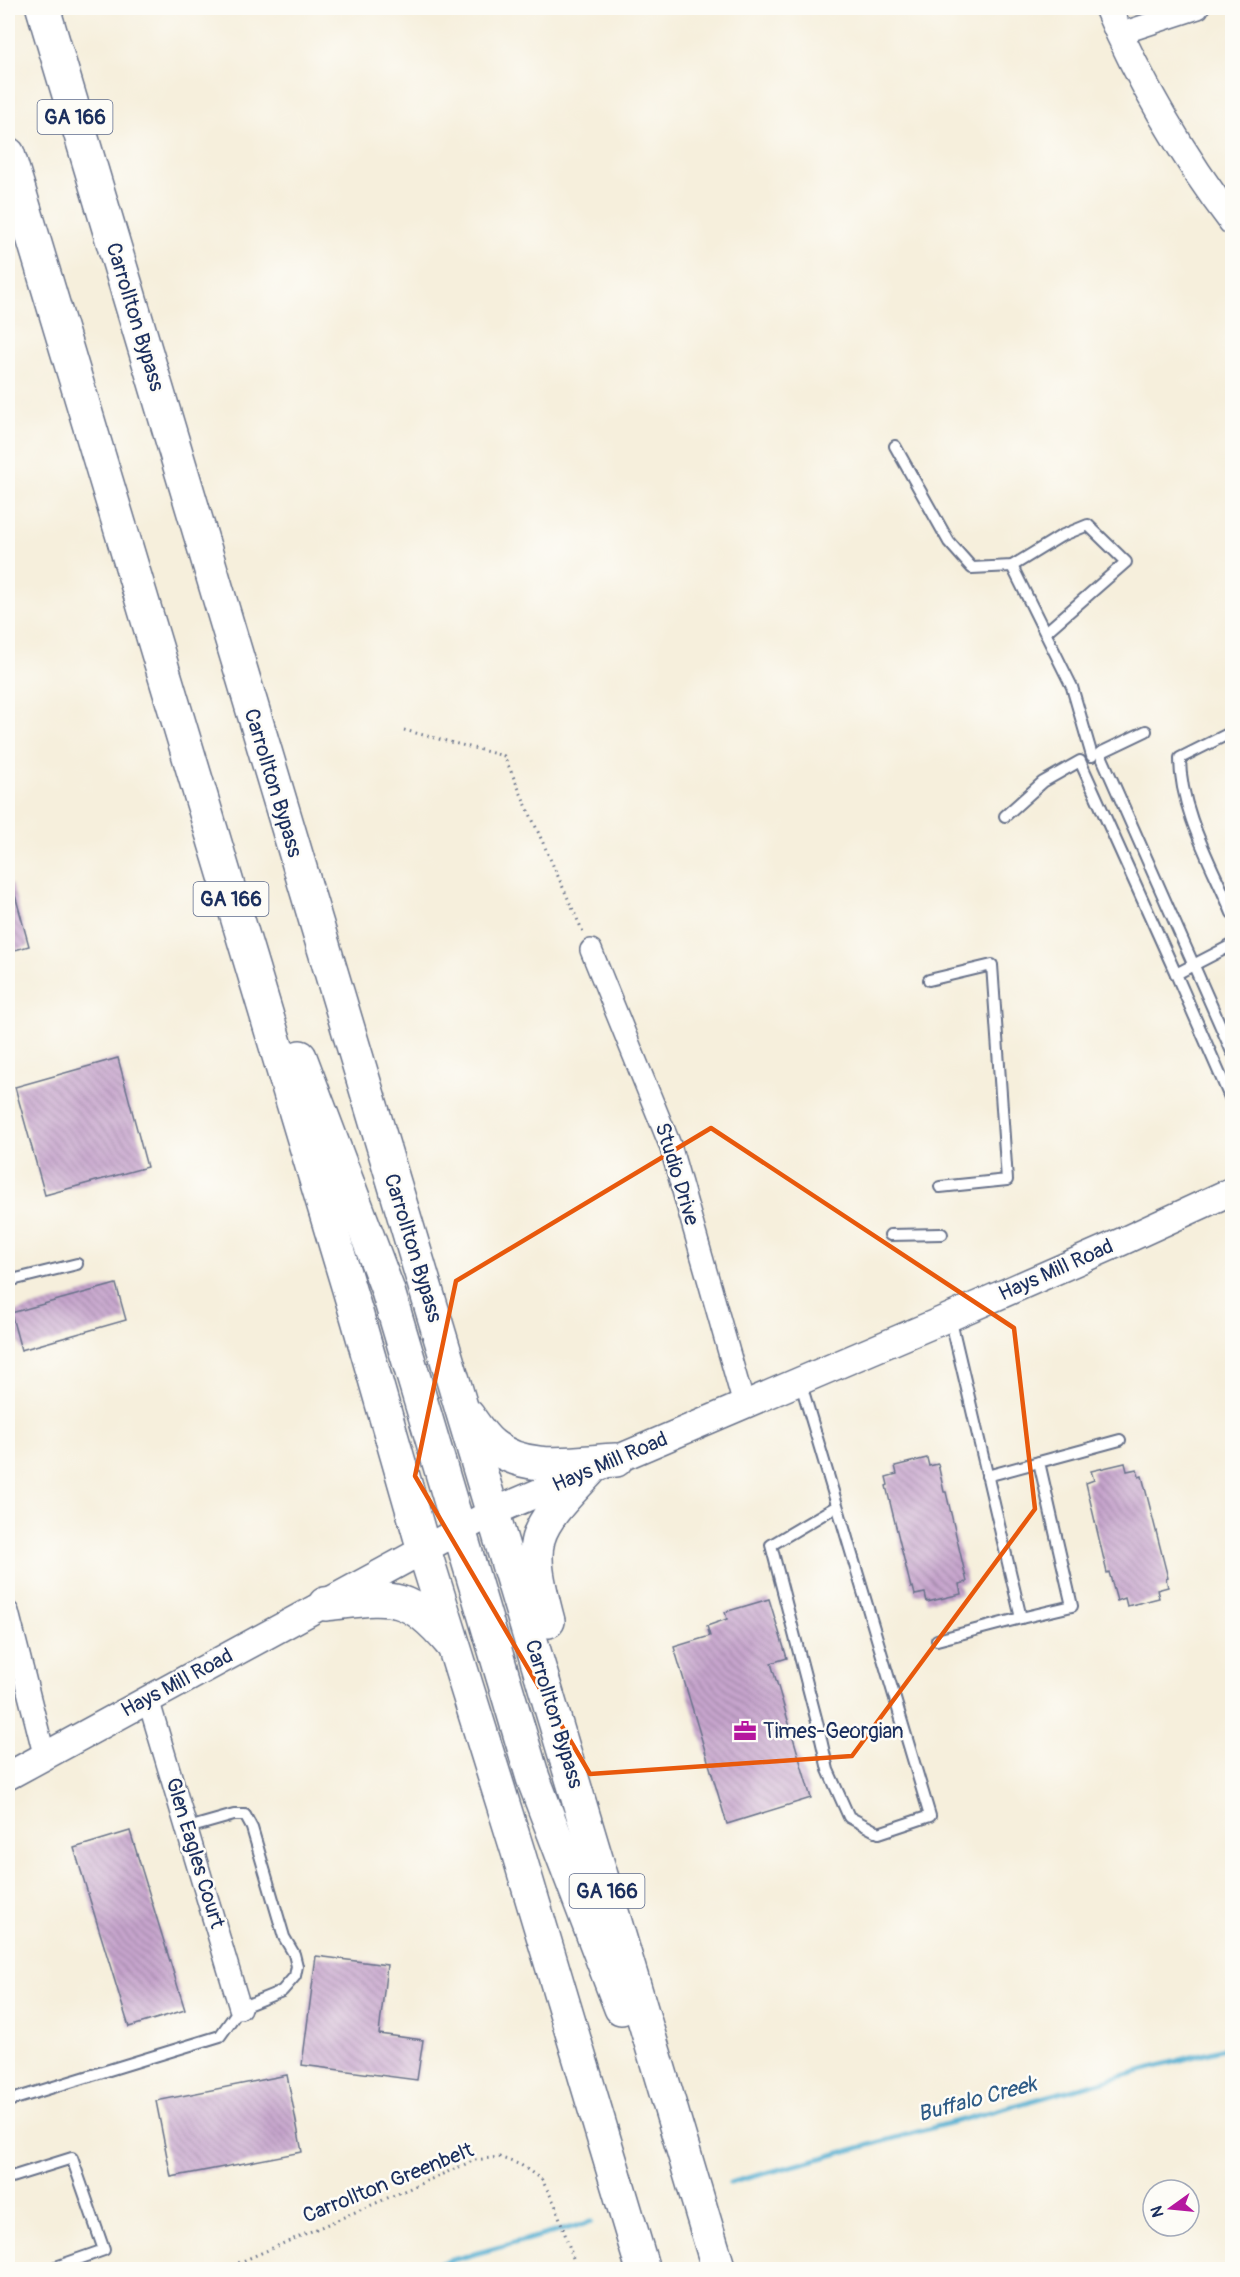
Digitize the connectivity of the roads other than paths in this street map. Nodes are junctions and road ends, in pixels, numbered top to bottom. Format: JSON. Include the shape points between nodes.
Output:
{"nodes":[{"id":1,"x":43,"y":8,"type":"edge"},
{"id":2,"x":1108,"y":8,"type":"edge"},
{"id":3,"x":1198,"y":8,"type":"edge"},
{"id":4,"x":1119,"y":34,"type":"junction"},
{"id":5,"x":8,"y":153,"type":"edge"},
{"id":6,"x":1233,"y":221,"type":"edge"},
{"id":7,"x":895,"y":446,"type":"dead end"},
{"id":8,"x":1012,"y":566,"type":"junction"},
{"id":9,"x":1046,"y":632,"type":"junction"},
{"id":10,"x":1146,"y":731,"type":"dead end"},
{"id":11,"x":1233,"y":732,"type":"edge"},
{"id":12,"x":1096,"y":754,"type":"junction"},
{"id":13,"x":1080,"y":761,"type":"junction"},
{"id":14,"x":1005,"y":816,"type":"dead end"},
{"id":15,"x":232,"y":902,"type":"junction"},
{"id":16,"x":1233,"y":913,"type":"edge"},
{"id":17,"x":1233,"y":945,"type":"edge"},
{"id":18,"x":591,"y":950,"type":"road end"},
{"id":19,"x":1195,"y":965,"type":"junction"},
{"id":20,"x":1176,"y":974,"type":"junction"},
{"id":21,"x":929,"y":980,"type":"dead end"},
{"id":22,"x":1233,"y":1052,"type":"edge"},
{"id":23,"x":1233,"y":1102,"type":"edge"},
{"id":24,"x":940,"y":1187,"type":"dead end"},
{"id":25,"x":1233,"y":1191,"type":"edge"},
{"id":26,"x":942,"y":1234,"type":"dead end"},
{"id":27,"x":890,"y":1235,"type":"dead end"},
{"id":28,"x":77,"y":1264,"type":"dead end"},
{"id":29,"x":8,"y":1281,"type":"edge"},
{"id":30,"x":950,"y":1317,"type":"junction"},
{"id":31,"x":800,"y":1381,"type":"junction"},
{"id":32,"x":744,"y":1405,"type":"junction"},
{"id":33,"x":462,"y":1408,"type":"junction"},
{"id":34,"x":1120,"y":1440,"type":"dead end"},
{"id":35,"x":1039,"y":1462,"type":"junction"},
{"id":36,"x":603,"y":1466,"type":"junction"},
{"id":37,"x":987,"y":1476,"type":"junction"},
{"id":38,"x":837,"y":1506,"type":"junction"},
{"id":39,"x":493,"y":1512,"type":"junction"},
{"id":40,"x":460,"y":1530,"type":"junction"},
{"id":41,"x":424,"y":1550,"type":"junction"},
{"id":42,"x":325,"y":1604,"type":"junction"},
{"id":43,"x":8,"y":1612,"type":"edge"},
{"id":44,"x":1021,"y":1618,"type":"junction"},
{"id":45,"x":937,"y":1640,"type":"dead end"},
{"id":46,"x":455,"y":1647,"type":"junction"},
{"id":47,"x":148,"y":1699,"type":"junction"},
{"id":48,"x":44,"y":1754,"type":"junction"},
{"id":49,"x":8,"y":1776,"type":"edge"},
{"id":50,"x":188,"y":1828,"type":"junction"},
{"id":51,"x":591,"y":1837,"type":"junction"},
{"id":52,"x":240,"y":2008,"type":"junction"},
{"id":53,"x":8,"y":2101,"type":"edge"},
{"id":54,"x":682,"y":2147,"type":"junction"},
{"id":55,"x":8,"y":2178,"type":"edge"},
{"id":56,"x":47,"y":2270,"type":"edge"},
{"id":57,"x":643,"y":2270,"type":"edge"},
{"id":58,"x":719,"y":2270,"type":"edge"}],
"edges":[{"from":1,"to":33,"type":"main road","name":"Carrollton Bypass","number":"GA 166"},
{"from":2,"to":4,"type":"street"},
{"from":3,"to":4,"type":"street"},
{"from":4,"to":6,"type":"street","via":[[1172,132]]},
{"from":5,"to":15,"type":"main road","number":"GA 166"},
{"from":7,"to":8,"type":"lane","via":[[949,542],[972,568]]},
{"from":8,"to":9,"type":"lane"},
{"from":8,"to":9,"type":"lane","via":[[1061,536],[1088,525],[1126,562]]},
{"from":9,"to":12,"type":"lane","via":[[1072,687]]},
{"from":10,"to":12,"type":"lane"},
{"from":11,"to":16,"type":"lane","via":[[1180,758],[1180,779],[1194,823]]},
{"from":12,"to":13,"type":"lane"},
{"from":12,"to":19,"type":"lane"},
{"from":13,"to":14,"type":"lane","via":[[1043,782]]},
{"from":13,"to":20,"type":"lane"},
{"from":15,"to":40,"type":"main road","via":[[300,1058],[387,1288]]},
{"from":15,"to":41,"type":"main road","number":"GA 166"},
{"from":17,"to":19,"type":"lane"},
{"from":18,"to":32,"type":"street","name":"Studio Drive","via":[[670,1146]]},
{"from":19,"to":20,"type":"lane"},
{"from":19,"to":22,"type":"lane"},
{"from":20,"to":23,"type":"lane"},
{"from":21,"to":24,"type":"lane","via":[[992,965],[1007,1180]]},
{"from":25,"to":30,"type":"street","name":"Hays Mill Road"},
{"from":26,"to":27,"type":"lane"},
{"from":28,"to":29,"type":"lane"},
{"from":30,"to":31,"type":"street","name":"Hays Mill Road"},
{"from":30,"to":37,"type":"lane"},
{"from":31,"to":32,"type":"street","name":"Hays Mill Road"},
{"from":31,"to":38,"type":"lane"},
{"from":32,"to":36,"type":"street","name":"Hays Mill Road"},
{"from":33,"to":36,"type":"main road","via":[[491,1445],[508,1456],[528,1463]]},
{"from":33,"to":39,"type":"main road","name":"Carrollton Bypass","number":"GA 166"},
{"from":34,"to":35,"type":"lane"},
{"from":35,"to":37,"type":"lane"},
{"from":35,"to":44,"type":"lane","via":[[1072,1606]]},
{"from":36,"to":39,"type":"street","name":"Hays Mill Road"},
{"from":36,"to":51,"type":"main road","via":[[544,1522],[534,1553],[576,1732]]},
{"from":37,"to":44,"type":"lane"},
{"from":38,"to":38,"type":"lane","via":[[930,1816],[879,1833],[849,1817],[828,1770],[771,1545]]},
{"from":39,"to":40,"type":"street","name":"Hays Mill Road"},
{"from":39,"to":51,"type":"main road","name":"Carrollton Bypass","number":"GA 166"},
{"from":40,"to":41,"type":"street","name":"Hays Mill Road"},
{"from":40,"to":54,"type":"main road","via":[[533,1778],[638,2050]]},
{"from":41,"to":42,"type":"street","name":"Hays Mill Road"},
{"from":41,"to":46,"type":"main road","number":"GA 166"},
{"from":42,"to":46,"type":"main road","via":[[381,1598],[403,1602],[420,1611]]},
{"from":42,"to":47,"type":"street","name":"Hays Mill Road"},
{"from":43,"to":48,"type":"street"},
{"from":44,"to":45,"type":"lane"},
{"from":46,"to":57,"type":"main road","number":"GA 166"},
{"from":47,"to":48,"type":"street","name":"Hays Mill Road"},
{"from":47,"to":50,"type":"street","name":"Glen Eagles Court"},
{"from":48,"to":49,"type":"street","name":"Hays Mill Road"},
{"from":50,"to":52,"type":"street","name":"Glen Eagles Court"},
{"from":50,"to":52,"type":"lane","via":[[245,1815],[284,1937],[294,1954],[295,1976],[282,1991]]},
{"from":51,"to":54,"type":"main road","name":"Carrollton Bypass","number":"GA 166"},
{"from":52,"to":53,"type":"lane","via":[[220,2036]]},
{"from":54,"to":58,"type":"main road","name":"Carrollton Bypass","number":"GA 166"},
{"from":55,"to":56,"type":"lane","via":[[72,2158],[105,2250]]}]}
